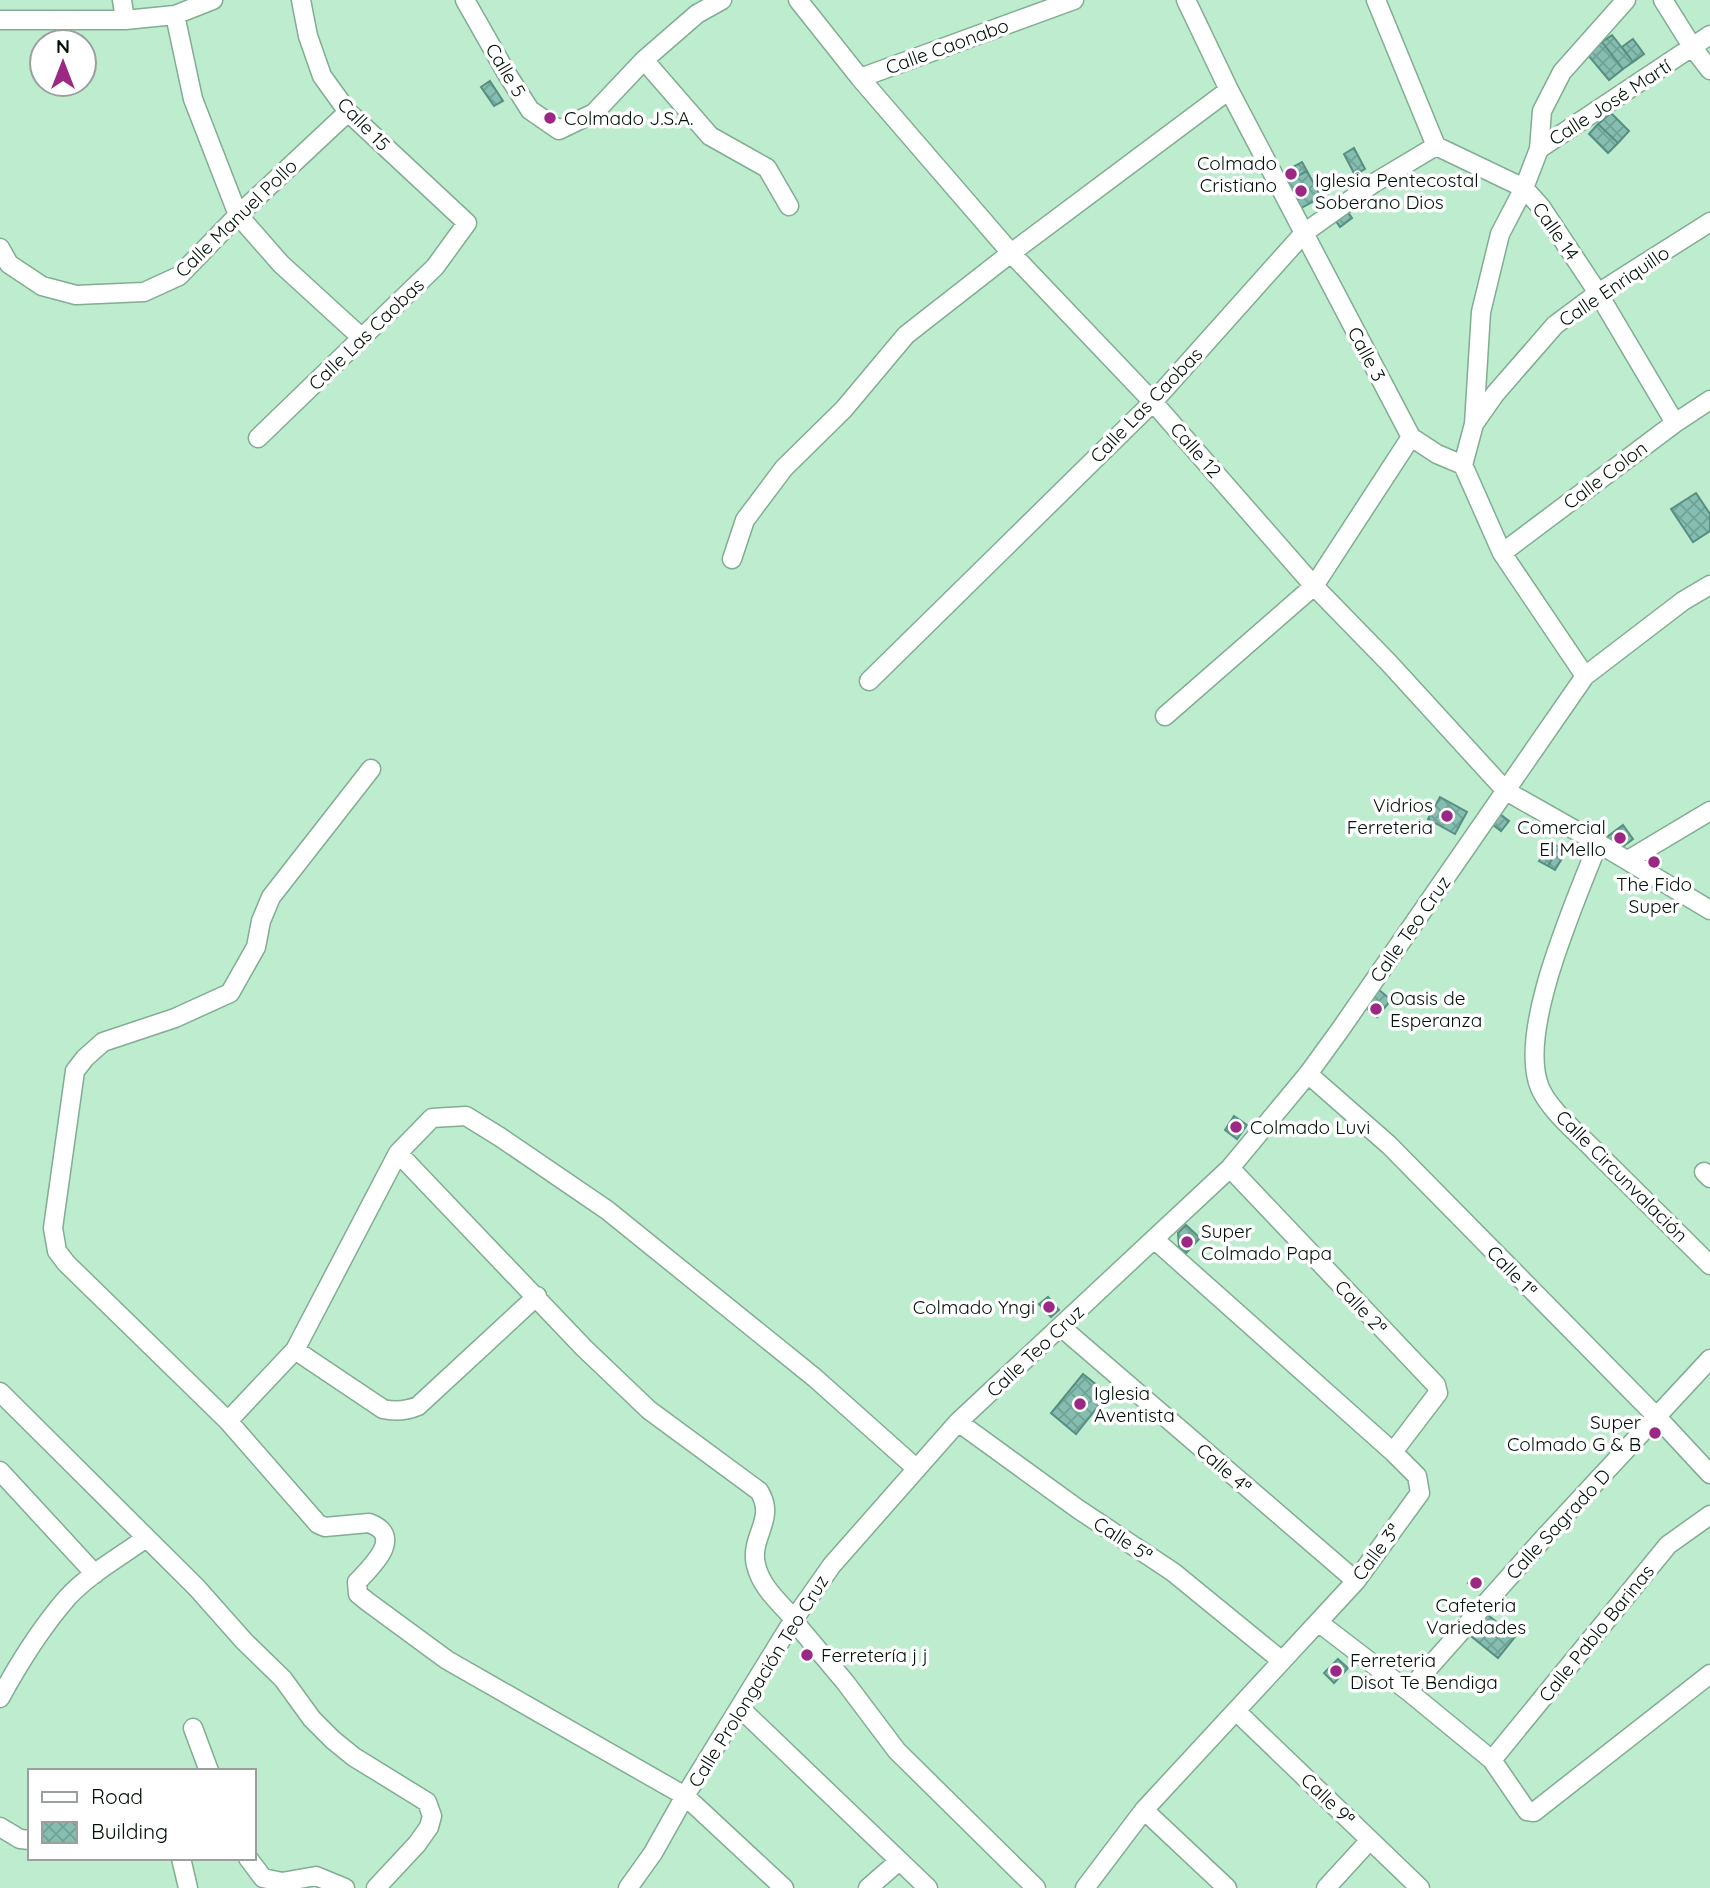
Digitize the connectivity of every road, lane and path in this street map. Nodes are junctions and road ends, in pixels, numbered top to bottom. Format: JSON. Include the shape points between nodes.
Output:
{"nodes":[{"id":1,"x":122,"y":0,"type":"edge"},
{"id":2,"x":213,"y":0,"type":"edge"},
{"id":3,"x":301,"y":0,"type":"edge"},
{"id":4,"x":465,"y":0,"type":"edge"},
{"id":5,"x":722,"y":0,"type":"edge"},
{"id":6,"x":798,"y":0,"type":"edge"},
{"id":7,"x":1074,"y":0,"type":"edge"},
{"id":8,"x":1186,"y":0,"type":"edge"},
{"id":9,"x":1376,"y":0,"type":"edge"},
{"id":10,"x":1626,"y":0,"type":"edge"},
{"id":11,"x":1663,"y":0,"type":"edge"},
{"id":12,"x":175,"y":15,"type":"junction"},
{"id":13,"x":0,"y":20,"type":"edge"},
{"id":14,"x":125,"y":20,"type":"junction"},
{"id":15,"x":1710,"y":35,"type":"edge"},
{"id":16,"x":1693,"y":48,"type":"junction"},
{"id":17,"x":644,"y":60,"type":"junction"},
{"id":18,"x":1710,"y":70,"type":"edge"},
{"id":19,"x":860,"y":78,"type":"junction"},
{"id":20,"x":1229,"y":90,"type":"junction"},
{"id":21,"x":348,"y":112,"type":"junction"},
{"id":22,"x":1436,"y":146,"type":"junction"},
{"id":23,"x":1539,"y":149,"type":"junction"},
{"id":24,"x":1524,"y":188,"type":"junction"},
{"id":25,"x":789,"y":206,"type":"dead end"},
{"id":26,"x":238,"y":215,"type":"junction"},
{"id":27,"x":1710,"y":222,"type":"edge"},
{"id":28,"x":467,"y":223,"type":"joint"},
{"id":29,"x":1304,"y":233,"type":"junction"},
{"id":30,"x":0,"y":247,"type":"edge"},
{"id":31,"x":1011,"y":253,"type":"junction"},
{"id":32,"x":1598,"y":293,"type":"junction"},
{"id":33,"x":362,"y":338,"type":"junction"},
{"id":34,"x":1710,"y":400,"type":"edge"},
{"id":35,"x":1153,"y":402,"type":"junction"},
{"id":36,"x":1675,"y":423,"type":"junction"},
{"id":37,"x":1474,"y":424,"type":"junction"},
{"id":38,"x":1410,"y":437,"type":"junction"},
{"id":39,"x":258,"y":438,"type":"dead end"},
{"id":40,"x":1463,"y":465,"type":"junction"},
{"id":41,"x":1502,"y":553,"type":"junction"},
{"id":42,"x":732,"y":559,"type":"dead end"},
{"id":43,"x":1710,"y":585,"type":"edge"},
{"id":44,"x":1314,"y":586,"type":"junction"},
{"id":45,"x":1586,"y":676,"type":"junction"},
{"id":46,"x":869,"y":681,"type":"dead end"},
{"id":47,"x":1165,"y":716,"type":"dead end"},
{"id":48,"x":371,"y":769,"type":"dead end"},
{"id":49,"x":1506,"y":792,"type":"junction"},
{"id":50,"x":1710,"y":811,"type":"edge"},
{"id":51,"x":1598,"y":843,"type":"junction"},
{"id":52,"x":1628,"y":860,"type":"junction"},
{"id":53,"x":1710,"y":910,"type":"edge"},
{"id":54,"x":1308,"y":1074,"type":"junction"},
{"id":55,"x":398,"y":1153,"type":"junction"},
{"id":56,"x":1230,"y":1168,"type":"junction"},
{"id":57,"x":1154,"y":1239,"type":"junction"},
{"id":58,"x":1710,"y":1265,"type":"edge"},
{"id":59,"x":537,"y":1296,"type":"junction"},
{"id":60,"x":1060,"y":1327,"type":"junction"},
{"id":61,"x":295,"y":1350,"type":"junction"},
{"id":62,"x":1710,"y":1359,"type":"edge"},
{"id":63,"x":0,"y":1392,"type":"edge"},
{"id":64,"x":1658,"y":1418,"type":"junction"},
{"id":65,"x":228,"y":1421,"type":"junction"},
{"id":66,"x":958,"y":1422,"type":"junction"},
{"id":67,"x":1393,"y":1452,"type":"junction"},
{"id":68,"x":917,"y":1469,"type":"junction"},
{"id":69,"x":0,"y":1471,"type":"edge"},
{"id":70,"x":1710,"y":1474,"type":"edge"},
{"id":71,"x":1710,"y":1515,"type":"edge"},
{"id":72,"x":146,"y":1538,"type":"junction"},
{"id":73,"x":95,"y":1574,"type":"junction"},
{"id":74,"x":1356,"y":1581,"type":"junction"},
{"id":75,"x":793,"y":1619,"type":"junction"},
{"id":76,"x":1318,"y":1622,"type":"junction"},
{"id":77,"x":1282,"y":1661,"type":"junction"},
{"id":78,"x":1710,"y":1674,"type":"edge"},
{"id":79,"x":1408,"y":1690,"type":"junction"},
{"id":80,"x":0,"y":1698,"type":"edge"},
{"id":81,"x":740,"y":1708,"type":"junction"},
{"id":82,"x":1236,"y":1711,"type":"junction"},
{"id":83,"x":193,"y":1728,"type":"dead end"},
{"id":84,"x":1492,"y":1760,"type":"junction"},
{"id":85,"x":208,"y":1769,"type":"edge"},
{"id":86,"x":685,"y":1796,"type":"junction"},
{"id":87,"x":1144,"y":1810,"type":"junction"},
{"id":88,"x":0,"y":1827,"type":"edge"},
{"id":89,"x":28,"y":1840,"type":"edge"},
{"id":90,"x":1370,"y":1840,"type":"junction"},
{"id":91,"x":181,"y":1860,"type":"edge"},
{"id":92,"x":250,"y":1860,"type":"edge"},
{"id":93,"x":899,"y":1861,"type":"junction"},
{"id":94,"x":188,"y":1888,"type":"edge"},
{"id":95,"x":345,"y":1888,"type":"edge"},
{"id":96,"x":376,"y":1888,"type":"edge"},
{"id":97,"x":628,"y":1888,"type":"edge"},
{"id":98,"x":784,"y":1888,"type":"edge"},
{"id":99,"x":869,"y":1888,"type":"edge"},
{"id":100,"x":928,"y":1888,"type":"edge"},
{"id":101,"x":1036,"y":1888,"type":"edge"},
{"id":102,"x":1085,"y":1888,"type":"edge"},
{"id":103,"x":1227,"y":1888,"type":"edge"},
{"id":104,"x":1326,"y":1888,"type":"edge"},
{"id":105,"x":1420,"y":1888,"type":"edge"}],
"edges":[{"from":1,"to":14,"type":"street"},
{"from":2,"to":12,"type":"street"},
{"from":3,"to":21,"type":"street","name":"Calle 15","via":[[322,76]]},
{"from":4,"to":17,"type":"street","name":"Calle 5","via":[[530,110],[559,130],[594,114]]},
{"from":5,"to":17,"type":"street","via":[[696,15]]},
{"from":6,"to":19,"type":"street","name":"Calle 12"},
{"from":7,"to":19,"type":"street","name":"Calle Caonabo"},
{"from":8,"to":20,"type":"street","name":"Calle 3"},
{"from":9,"to":22,"type":"street"},
{"from":10,"to":23,"type":"street","via":[[1562,72],[1542,111]]},
{"from":11,"to":16,"type":"street"},
{"from":12,"to":14,"type":"street"},
{"from":12,"to":26,"type":"street","via":[[193,99]]},
{"from":13,"to":14,"type":"street"},
{"from":15,"to":16,"type":"street","name":"Calle José Martí"},
{"from":16,"to":18,"type":"street"},
{"from":16,"to":23,"type":"street","name":"Calle José Martí"},
{"from":17,"to":25,"type":"street","via":[[710,136],[767,168]]},
{"from":19,"to":31,"type":"street","name":"Calle 12"},
{"from":20,"to":29,"type":"street","name":"Calle 3"},
{"from":20,"to":31,"type":"street"},
{"from":21,"to":26,"type":"street","name":"Calle Manuel Pollo"},
{"from":21,"to":28,"type":"street","name":"Calle 15"},
{"from":22,"to":24,"type":"street","name":"Calle 14"},
{"from":22,"to":29,"type":"street","name":"Calle Las Caobas"},
{"from":23,"to":24,"type":"street","name":"Calle José Martí"},
{"from":24,"to":32,"type":"street","name":"Calle 14"},
{"from":24,"to":37,"type":"street","name":"Calle José Martí","via":[[1500,234],[1481,312]]},
{"from":26,"to":30,"type":"street","name":"Calle Manuel Pollo","via":[[179,276],[144,292],[76,295],[42,286],[9,264]]},
{"from":26,"to":33,"type":"street","via":[[281,264]]},
{"from":27,"to":32,"type":"street","name":"Calle Enriquillo"},
{"from":28,"to":33,"type":"street","name":"Calle Las Caobas","via":[[435,267]]},
{"from":29,"to":35,"type":"street","name":"Calle Las Caobas"},
{"from":29,"to":38,"type":"street","name":"Calle 3"},
{"from":31,"to":35,"type":"street","name":"Calle 12"},
{"from":31,"to":42,"type":"street","via":[[906,335],[844,409],[784,468],[745,520]]},
{"from":32,"to":36,"type":"street","name":"Calle 14"},
{"from":32,"to":37,"type":"street","name":"Calle Enriquillo","via":[[1555,326]]},
{"from":33,"to":39,"type":"street","name":"Calle Las Caobas"},
{"from":34,"to":36,"type":"street","name":"Calle Colon"},
{"from":35,"to":44,"type":"street","name":"Calle 12"},
{"from":35,"to":46,"type":"street","name":"Calle Las Caobas"},
{"from":36,"to":41,"type":"street","name":"Calle Colon"},
{"from":37,"to":40,"type":"street","name":"Calle José Martí"},
{"from":38,"to":40,"type":"street"},
{"from":38,"to":44,"type":"street"},
{"from":40,"to":41,"type":"street"},
{"from":41,"to":45,"type":"street"},
{"from":43,"to":45,"type":"street","name":"Calle Teo Cruz"},
{"from":44,"to":47,"type":"street"},
{"from":44,"to":49,"type":"street","name":"Calle 12"},
{"from":45,"to":49,"type":"street","name":"Calle Teo Cruz"},
{"from":48,"to":65,"type":"street","via":[[271,897],[256,947],[230,993],[175,1018],[103,1042],[75,1071],[53,1228],[57,1251]]},
{"from":49,"to":51,"type":"street","name":"Calle 12"},
{"from":49,"to":54,"type":"street","name":"Calle Teo Cruz"},
{"from":50,"to":52,"type":"street"},
{"from":51,"to":52,"type":"street","name":"Calle 12"},
{"from":51,"to":58,"type":"street","name":"Calle Circunvalación","via":[[1546,988],[1535,1038],[1540,1088],[1562,1118]]},
{"from":52,"to":53,"type":"street","name":"Calle 12"},
{"from":54,"to":56,"type":"street","name":"Calle Teo Cruz"},
{"from":54,"to":64,"type":"street","name":"Calle 1ª","via":[[1389,1145]]},
{"from":55,"to":59,"type":"street"},
{"from":55,"to":61,"type":"street"},
{"from":55,"to":68,"type":"street","via":[[432,1118],[466,1116],[607,1210],[815,1378]]},
{"from":56,"to":57,"type":"street","name":"Calle Teo Cruz"},
{"from":56,"to":67,"type":"street","name":"Calle 2ª","via":[[1436,1385],[1438,1393]]},
{"from":57,"to":60,"type":"street","name":"Calle Teo Cruz"},
{"from":57,"to":67,"type":"street","name":"Calle 3ª"},
{"from":59,"to":61,"type":"street","via":[[418,1406],[396,1412],[383,1409]]},
{"from":59,"to":75,"type":"street","via":[[649,1409],[759,1491],[766,1510],[755,1561],[766,1588]]},
{"from":60,"to":66,"type":"street","name":"Calle Teo Cruz"},
{"from":60,"to":74,"type":"street","name":"Calle 4ª"},
{"from":61,"to":65,"type":"street"},
{"from":62,"to":64,"type":"street","name":"Calle Sagrado D"},
{"from":63,"to":72,"type":"street"},
{"from":64,"to":70,"type":"street","name":"Calle 1ª"},
{"from":64,"to":79,"type":"street","name":"Calle Sagrado D"},
{"from":65,"to":86,"type":"street","via":[[318,1524],[369,1523],[383,1533],[382,1554],[357,1581],[358,1594],[447,1660]]},
{"from":66,"to":68,"type":"street","name":"Calle Prolongación Teo Cruz"},
{"from":66,"to":77,"type":"street","name":"Calle 5ª","via":[[1173,1572]]},
{"from":67,"to":74,"type":"street","name":"Calle 3ª","via":[[1417,1476],[1420,1493]]},
{"from":68,"to":75,"type":"street","name":"Calle Prolongación Teo Cruz","via":[[832,1565]]},
{"from":69,"to":73,"type":"street"},
{"from":71,"to":84,"type":"street","name":"Calle Pablo Barinas","via":[[1668,1545]]},
{"from":72,"to":73,"type":"street"},
{"from":72,"to":96,"type":"street","via":[[284,1679],[333,1740],[427,1802],[432,1816],[429,1827]]},
{"from":73,"to":80,"type":"street","via":[[68,1597],[20,1662]]},
{"from":74,"to":76,"type":"street","name":"Calle 3ª"},
{"from":75,"to":81,"type":"street","name":"Calle Prolongación Teo Cruz"},
{"from":75,"to":101,"type":"street","via":[[897,1751]]},
{"from":76,"to":77,"type":"street","name":"Calle 3ª"},
{"from":76,"to":79,"type":"street"},
{"from":77,"to":82,"type":"street","name":"Calle 3ª"},
{"from":78,"to":84,"type":"street","via":[[1534,1812],[1527,1811]]},
{"from":79,"to":84,"type":"street"},
{"from":81,"to":86,"type":"street","name":"Calle Prolongación Teo Cruz"},
{"from":81,"to":93,"type":"street"},
{"from":82,"to":87,"type":"street","name":"Calle 3ª"},
{"from":82,"to":90,"type":"street","name":"Calle 9ª"},
{"from":83,"to":85,"type":"street"},
{"from":86,"to":97,"type":"street","name":"Calle Prolongación Teo Cruz"},
{"from":86,"to":98,"type":"street"},
{"from":87,"to":102,"type":"street","name":"Calle 3ª"},
{"from":87,"to":103,"type":"street"},
{"from":88,"to":89,"type":"street"},
{"from":90,"to":104,"type":"street"},
{"from":90,"to":105,"type":"street","name":"Calle 9ª"},
{"from":91,"to":94,"type":"street"},
{"from":92,"to":95,"type":"street","via":[[263,1878],[282,1882],[316,1876]]},
{"from":93,"to":99,"type":"street"},
{"from":93,"to":100,"type":"street"}]}
